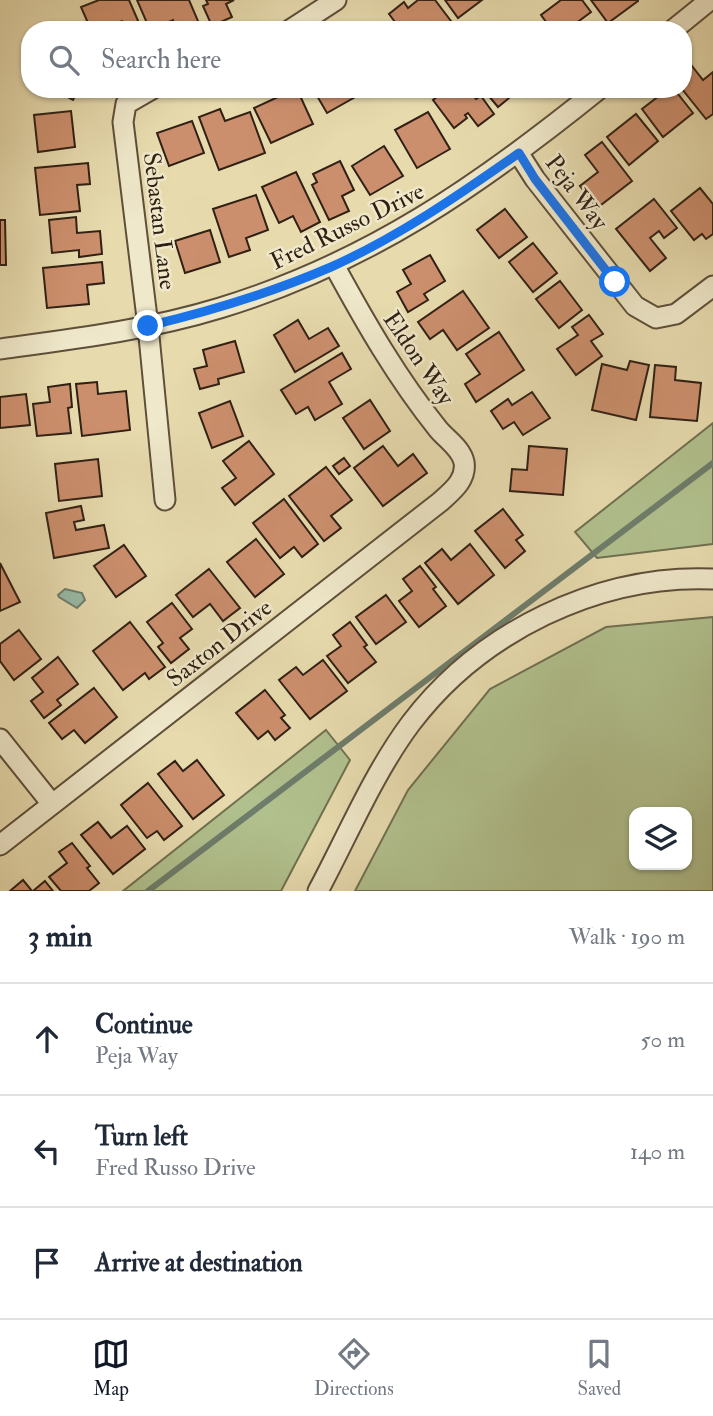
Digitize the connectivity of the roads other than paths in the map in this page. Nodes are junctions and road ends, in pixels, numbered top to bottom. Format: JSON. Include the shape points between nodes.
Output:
{"nodes":[{"id":1,"x":336,"y":0,"type":"edge"},
{"id":2,"x":710,"y":0,"type":"edge"},
{"id":3,"x":304,"y":21,"type":"edge"},
{"id":4,"x":684,"y":21,"type":"edge"},
{"id":5,"x":135,"y":98,"type":"edge"},
{"id":6,"x":588,"y":98,"type":"edge"},
{"id":7,"x":519,"y":153,"type":"junction"},
{"id":8,"x":334,"y":265,"type":"junction"},
{"id":9,"x":713,"y":286,"type":"edge"},
{"id":10,"x":148,"y":326,"type":"junction"},
{"id":11,"x":0,"y":349,"type":"edge"},
{"id":12,"x":464,"y":476,"type":"joint"},
{"id":13,"x":165,"y":500,"type":"dead end"},
{"id":14,"x":713,"y":579,"type":"edge"},
{"id":15,"x":0,"y":739,"type":"edge"},
{"id":16,"x":52,"y":804,"type":"junction"},
{"id":17,"x":0,"y":845,"type":"edge"},
{"id":18,"x":318,"y":891,"type":"edge"}],
"edges":[{"from":1,"to":3,"type":"street"},
{"from":2,"to":4,"type":"street"},
{"from":5,"to":10,"type":"street","name":"Sebastan Lane","via":[[126,103],[124,122]]},
{"from":6,"to":7,"type":"street","name":"Fred Russo Drive"},
{"from":7,"to":8,"type":"street","name":"Fred Russo Drive","via":[[434,211]]},
{"from":7,"to":9,"type":"street","name":"Peja Way","via":[[635,306],[656,317],[676,314]]},
{"from":8,"to":10,"type":"street","name":"Fred Russo Drive","via":[[218,309]]},
{"from":8,"to":12,"type":"street","name":"Eldon Way","via":[[400,377],[457,449],[464,461]]},
{"from":10,"to":11,"type":"street","name":"Fred Russo Drive"},
{"from":10,"to":13,"type":"street","name":"Sebastan Lane"},
{"from":12,"to":16,"type":"street","name":"Saxton Drive","via":[[440,502]]},
{"from":14,"to":18,"type":"street","via":[[617,589],[579,601],[523,627],[472,661],[426,706],[389,756]]},
{"from":15,"to":16,"type":"street"},
{"from":16,"to":17,"type":"street","name":"Saxton Drive"}]}
